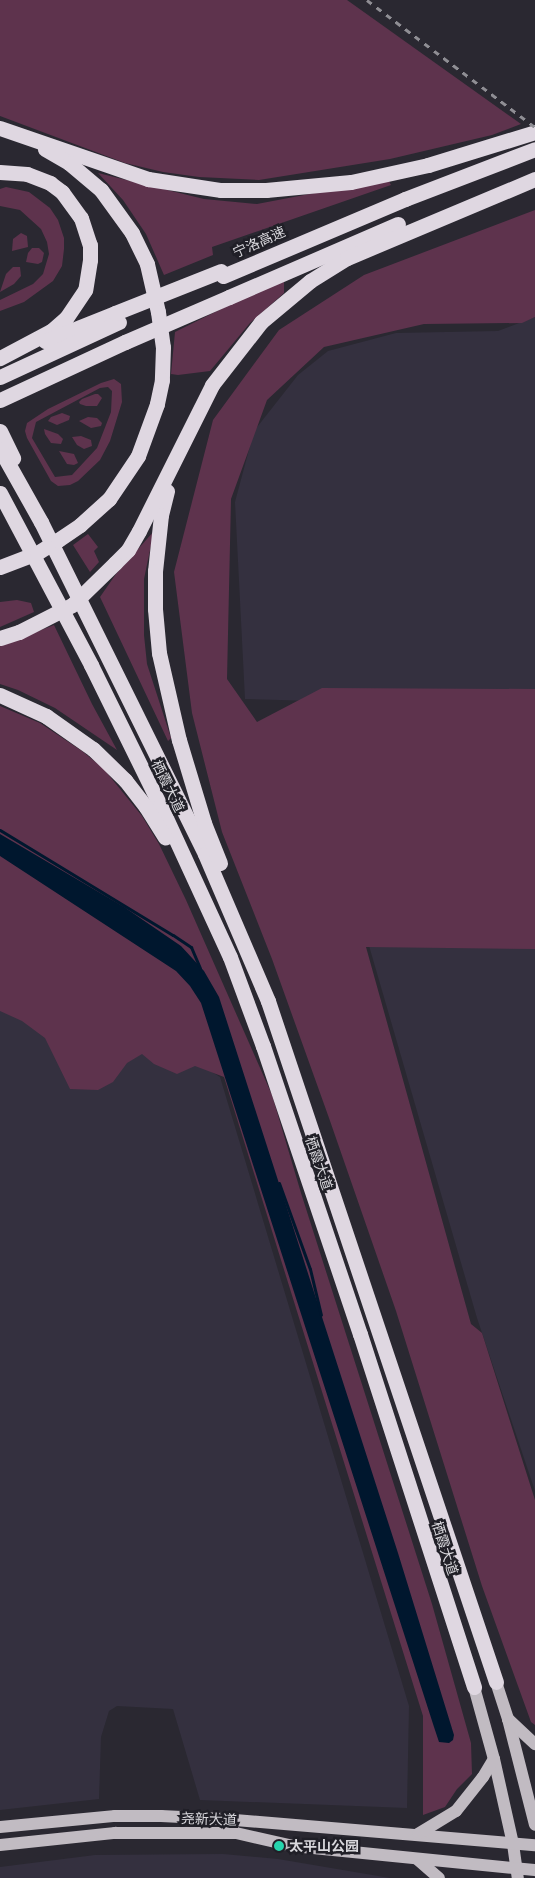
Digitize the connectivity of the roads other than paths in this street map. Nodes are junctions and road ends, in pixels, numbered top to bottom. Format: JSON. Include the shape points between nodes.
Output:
{"nodes":[{"id":1,"x":1,"y":128,"type":"edge"},
{"id":2,"x":535,"y":132,"type":"edge"},
{"id":3,"x":535,"y":149,"type":"edge"},
{"id":4,"x":0,"y":172,"type":"edge"},
{"id":5,"x":535,"y":173,"type":"edge"},
{"id":6,"x":535,"y":179,"type":"edge"},
{"id":7,"x":117,"y":318,"type":"junction"},
{"id":8,"x":6,"y":356,"type":"edge"},
{"id":9,"x":6,"y":374,"type":"edge"},
{"id":10,"x":0,"y":400,"type":"edge"},
{"id":11,"x":0,"y":431,"type":"edge"},
{"id":12,"x":182,"y":444,"type":"junction"},
{"id":13,"x":0,"y":449,"type":"edge"},
{"id":14,"x":0,"y":493,"type":"edge"},
{"id":15,"x":0,"y":504,"type":"edge"},
{"id":16,"x":41,"y":522,"type":"junction"},
{"id":17,"x":0,"y":567,"type":"edge"},
{"id":18,"x":43,"y":572,"type":"junction"},
{"id":19,"x":0,"y":638,"type":"edge"},
{"id":20,"x":0,"y":695,"type":"edge"},
{"id":21,"x":268,"y":1001,"type":"junction"},
{"id":22,"x":272,"y":1073,"type":"junction"},
{"id":23,"x":496,"y":1682,"type":"joint"},
{"id":24,"x":474,"y":1687,"type":"joint"},
{"id":25,"x":508,"y":1719,"type":"junction"},
{"id":26,"x":535,"y":1744,"type":"edge"},
{"id":27,"x":494,"y":1759,"type":"junction"},
{"id":28,"x":535,"y":1825,"type":"edge"},
{"id":29,"x":0,"y":1827,"type":"edge"},
{"id":30,"x":418,"y":1834,"type":"junction"},
{"id":31,"x":513,"y":1844,"type":"junction"},
{"id":32,"x":0,"y":1845,"type":"edge"},
{"id":33,"x":535,"y":1845,"type":"edge"},
{"id":34,"x":417,"y":1859,"type":"junction"},
{"id":35,"x":535,"y":1870,"type":"edge"},
{"id":36,"x":517,"y":1873,"type":"edge"},
{"id":37,"x":439,"y":1878,"type":"edge"}],
"edges":[{"from":1,"to":2,"type":"highway","via":[[148,179],[221,190],[266,190],[351,182],[428,165]]},
{"from":1,"to":17,"type":"highway","bridge":true,"via":[[69,163],[96,186],[132,233],[147,264],[163,347],[162,380],[145,442],[110,499],[80,525],[37,553]]},
{"from":3,"to":7,"type":"highway","name":"宁洛高速"},
{"from":4,"to":8,"type":"highway","via":[[38,177],[62,192],[81,218],[90,245],[89,275],[77,304],[51,331]]},
{"from":5,"to":10,"type":"highway","bridge":true,"via":[[402,222]]},
{"from":6,"to":12,"type":"highway","via":[[347,258],[310,281],[261,322],[234,353],[212,385]]},
{"from":7,"to":8,"type":"highway"},
{"from":7,"to":9,"type":"highway","name":"宁洛高速"},
{"from":11,"to":16,"type":"highway"},
{"from":12,"to":19,"type":"highway","bridge":true,"via":[[139,531],[115,564],[72,605]]},
{"from":12,"to":21,"type":"highway","via":[[161,515],[155,570],[159,653],[179,740],[201,814],[242,921]]},
{"from":13,"to":16,"type":"highway","name":"栖霞大道"},
{"from":14,"to":18,"type":"highway","name":"栖霞大道"},
{"from":15,"to":18,"type":"highway"},
{"from":16,"to":21,"type":"highway","name":"栖霞大道","via":[[206,854]]},
{"from":18,"to":22,"type":"highway","name":"栖霞大道","via":[[210,912]]},
{"from":20,"to":22,"type":"highway","via":[[71,731],[125,780],[146,807],[170,847]]},
{"from":21,"to":23,"type":"highway","name":"栖霞大道"},
{"from":22,"to":24,"type":"highway","name":"栖霞大道"},
{"from":23,"to":25,"type":"main road","name":"栖霞大道"},
{"from":24,"to":27,"type":"main road","name":"栖霞大道"},
{"from":25,"to":26,"type":"main road"},
{"from":25,"to":28,"type":"main road","name":"栖霞大道"},
{"from":27,"to":30,"type":"main road","via":[[456,1811]]},
{"from":27,"to":31,"type":"main road","name":"栖霞大道"},
{"from":29,"to":30,"type":"main road","name":"尧新大道","via":[[115,1816],[161,1816]]},
{"from":30,"to":31,"type":"main road","name":"尧新大道"},
{"from":31,"to":33,"type":"main road","name":"尧新大道"},
{"from":31,"to":36,"type":"main road","name":"栖霞大道"},
{"from":32,"to":34,"type":"main road","name":"尧新大道","via":[[115,1833],[236,1834],[293,1846]]},
{"from":34,"to":36,"type":"main road","name":"尧新大道"},
{"from":34,"to":37,"type":"main road"},
{"from":35,"to":36,"type":"main road","name":"尧新大道"}]}
